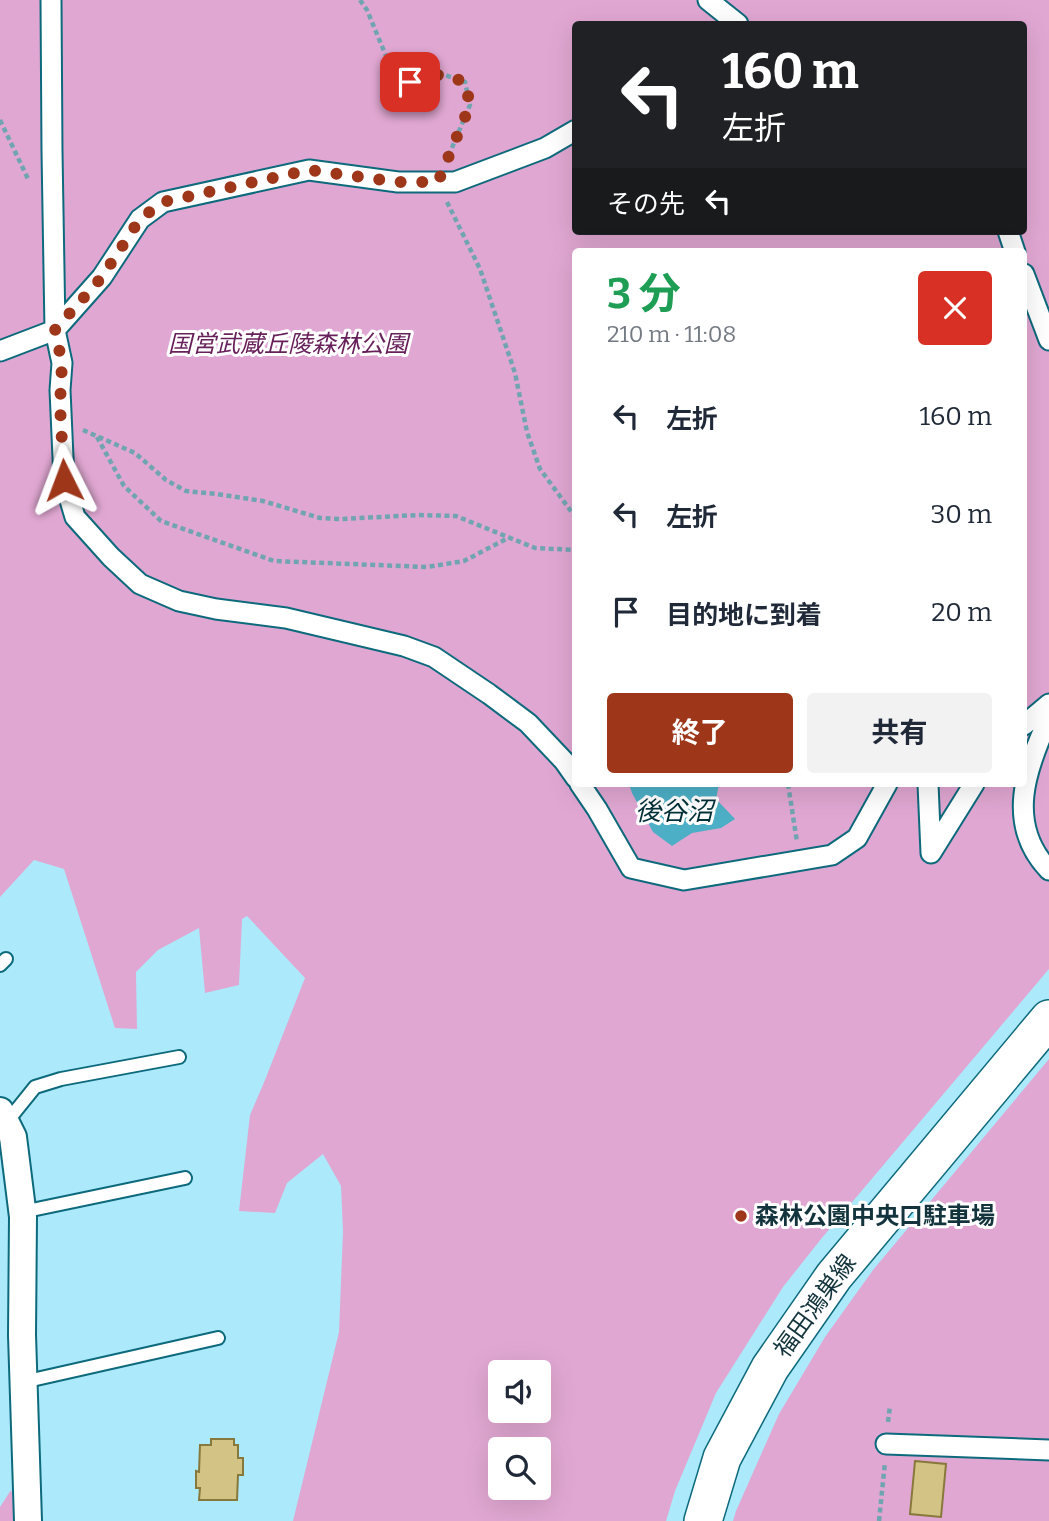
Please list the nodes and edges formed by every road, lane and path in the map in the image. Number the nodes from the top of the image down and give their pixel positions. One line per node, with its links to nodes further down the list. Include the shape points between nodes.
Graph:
1 (51, 0): 10 (street)
2 (360, 0): 7 (path, via 391,68 410,82 442,74 465,82 470,105)
3 (708, 0): 4 (street)
4 (734, 21)
5 (0, 120): 8 (path)
6 (572, 132): 7 (street, via 544,148 455,182)
7 (438, 182): 10 (street, via 398,182 309,170 163,202 140,219 102,277); 15 (path, via 480,269 515,373 540,469)
8 (30, 183)
9 (1027, 282): 11 (street)
10 (55, 330): 12 (street); 13 (street, via 62,363)
11 (1049, 340)
12 (0, 351)
13 (61, 420): 14 (path); 21 (street, via 64,480 75,517 140,584 179,601 298,621 434,657 528,723)
14 (97, 436): 16 (path, via 135,453 186,491 263,501 341,520 456,516); 16 (path, via 124,486 161,521 274,561 427,567 464,561)
15 (572, 512)
16 (509, 538): 17 (path, via 535,548)
17 (572, 551)
18 (1049, 704): 20 (street)
19 (1049, 718): 22 (street)
20 (1027, 722)
21 (572, 772)
22 (1027, 777)
23 (582, 787): 29 (street, via 631,868 684,880)
24 (788, 787): 29 (path)
25 (885, 787): 29 (street, via 856,838 832,855)
26 (928, 787): 27 (street, via 931,853)
27 (972, 787)
28 (1024, 787): 30 (street, via 1025,830)
29 (800, 860)
30 (1049, 870)
31 (1049, 1019): 41 (main road, 福田鴻巣線, via 834,1276 770,1368 722,1458)
32 (179, 1056): 33 (lane, via 36,1087)
33 (3, 1117): 35 (street, via 13,1137)
34 (185, 1178): 35 (lane)
35 (22, 1212): 37 (street)
36 (218, 1338): 37 (lane)
37 (23, 1382): 40 (street)
38 (886, 1444): 39 (street)
39 (1049, 1450)
40 (28, 1521)
41 (703, 1521)

